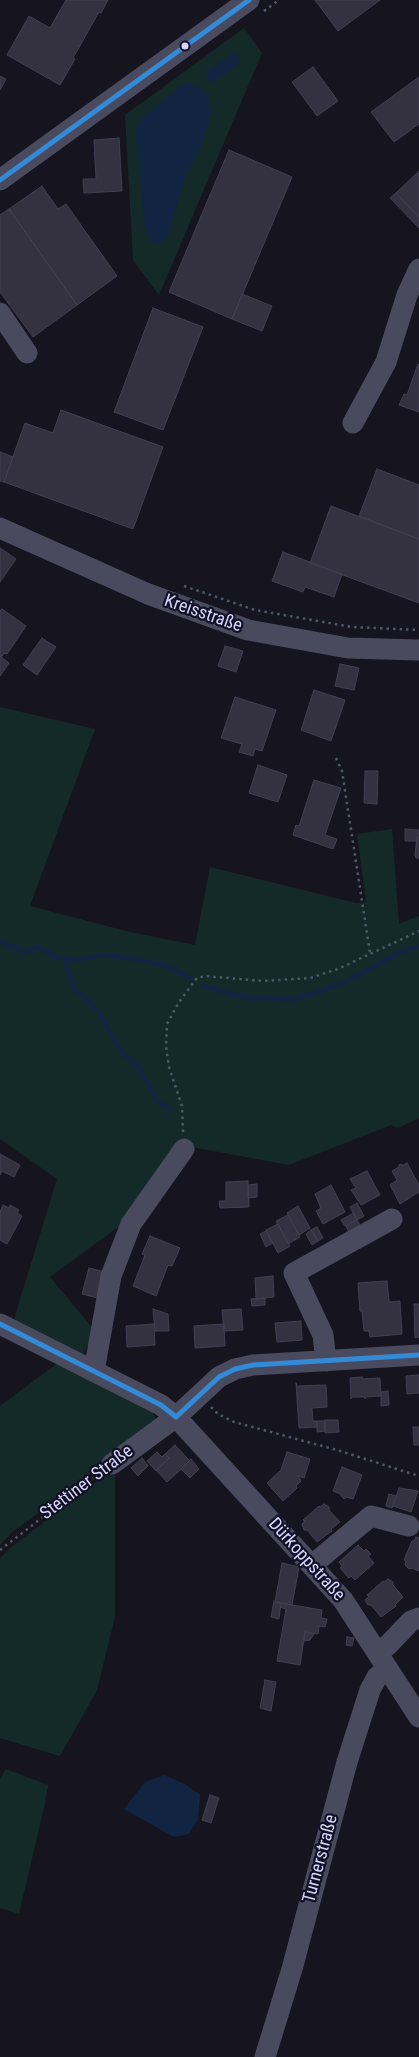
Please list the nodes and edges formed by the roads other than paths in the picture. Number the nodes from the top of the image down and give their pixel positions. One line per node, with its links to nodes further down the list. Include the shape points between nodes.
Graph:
1 (249, 0): 2 (street)
2 (0, 180)
3 (419, 269): 6 (street, via 386,362)
4 (0, 314): 5 (street)
5 (28, 353)
6 (352, 423)
7 (0, 528): 8 (street, Kreisstraße, via 148,594 248,630 348,648)
8 (419, 650)
9 (184, 1149): 14 (street, via 131,1224 112,1276)
10 (392, 1219): 13 (street, via 294,1273 323,1335)
11 (0, 1324): 14 (street, Dürkoppstraße)
12 (419, 1356): 13 (street, Stettiner Straße)
13 (326, 1361): 15 (street, Stettiner Straße, via 253,1365 235,1370 219,1377)
14 (94, 1371): 15 (street, Dürkoppstraße, via 161,1405)
15 (176, 1417): 16 (street, Stettiner Straße); 18 (street, Dürkoppstraße)
16 (112, 1464)
17 (409, 1526): 18 (street, via 371,1516)
18 (312, 1565): 20 (street, Dürkoppstraße, via 343,1600)
19 (419, 1618): 20 (street, Turnerstraße, via 411,1621 388,1645)
20 (383, 1661): 21 (street, Dürkoppstraße); 22 (street, Turnerstraße, via 370,1690 347,1762)
21 (419, 1717)
22 (265, 2057)

